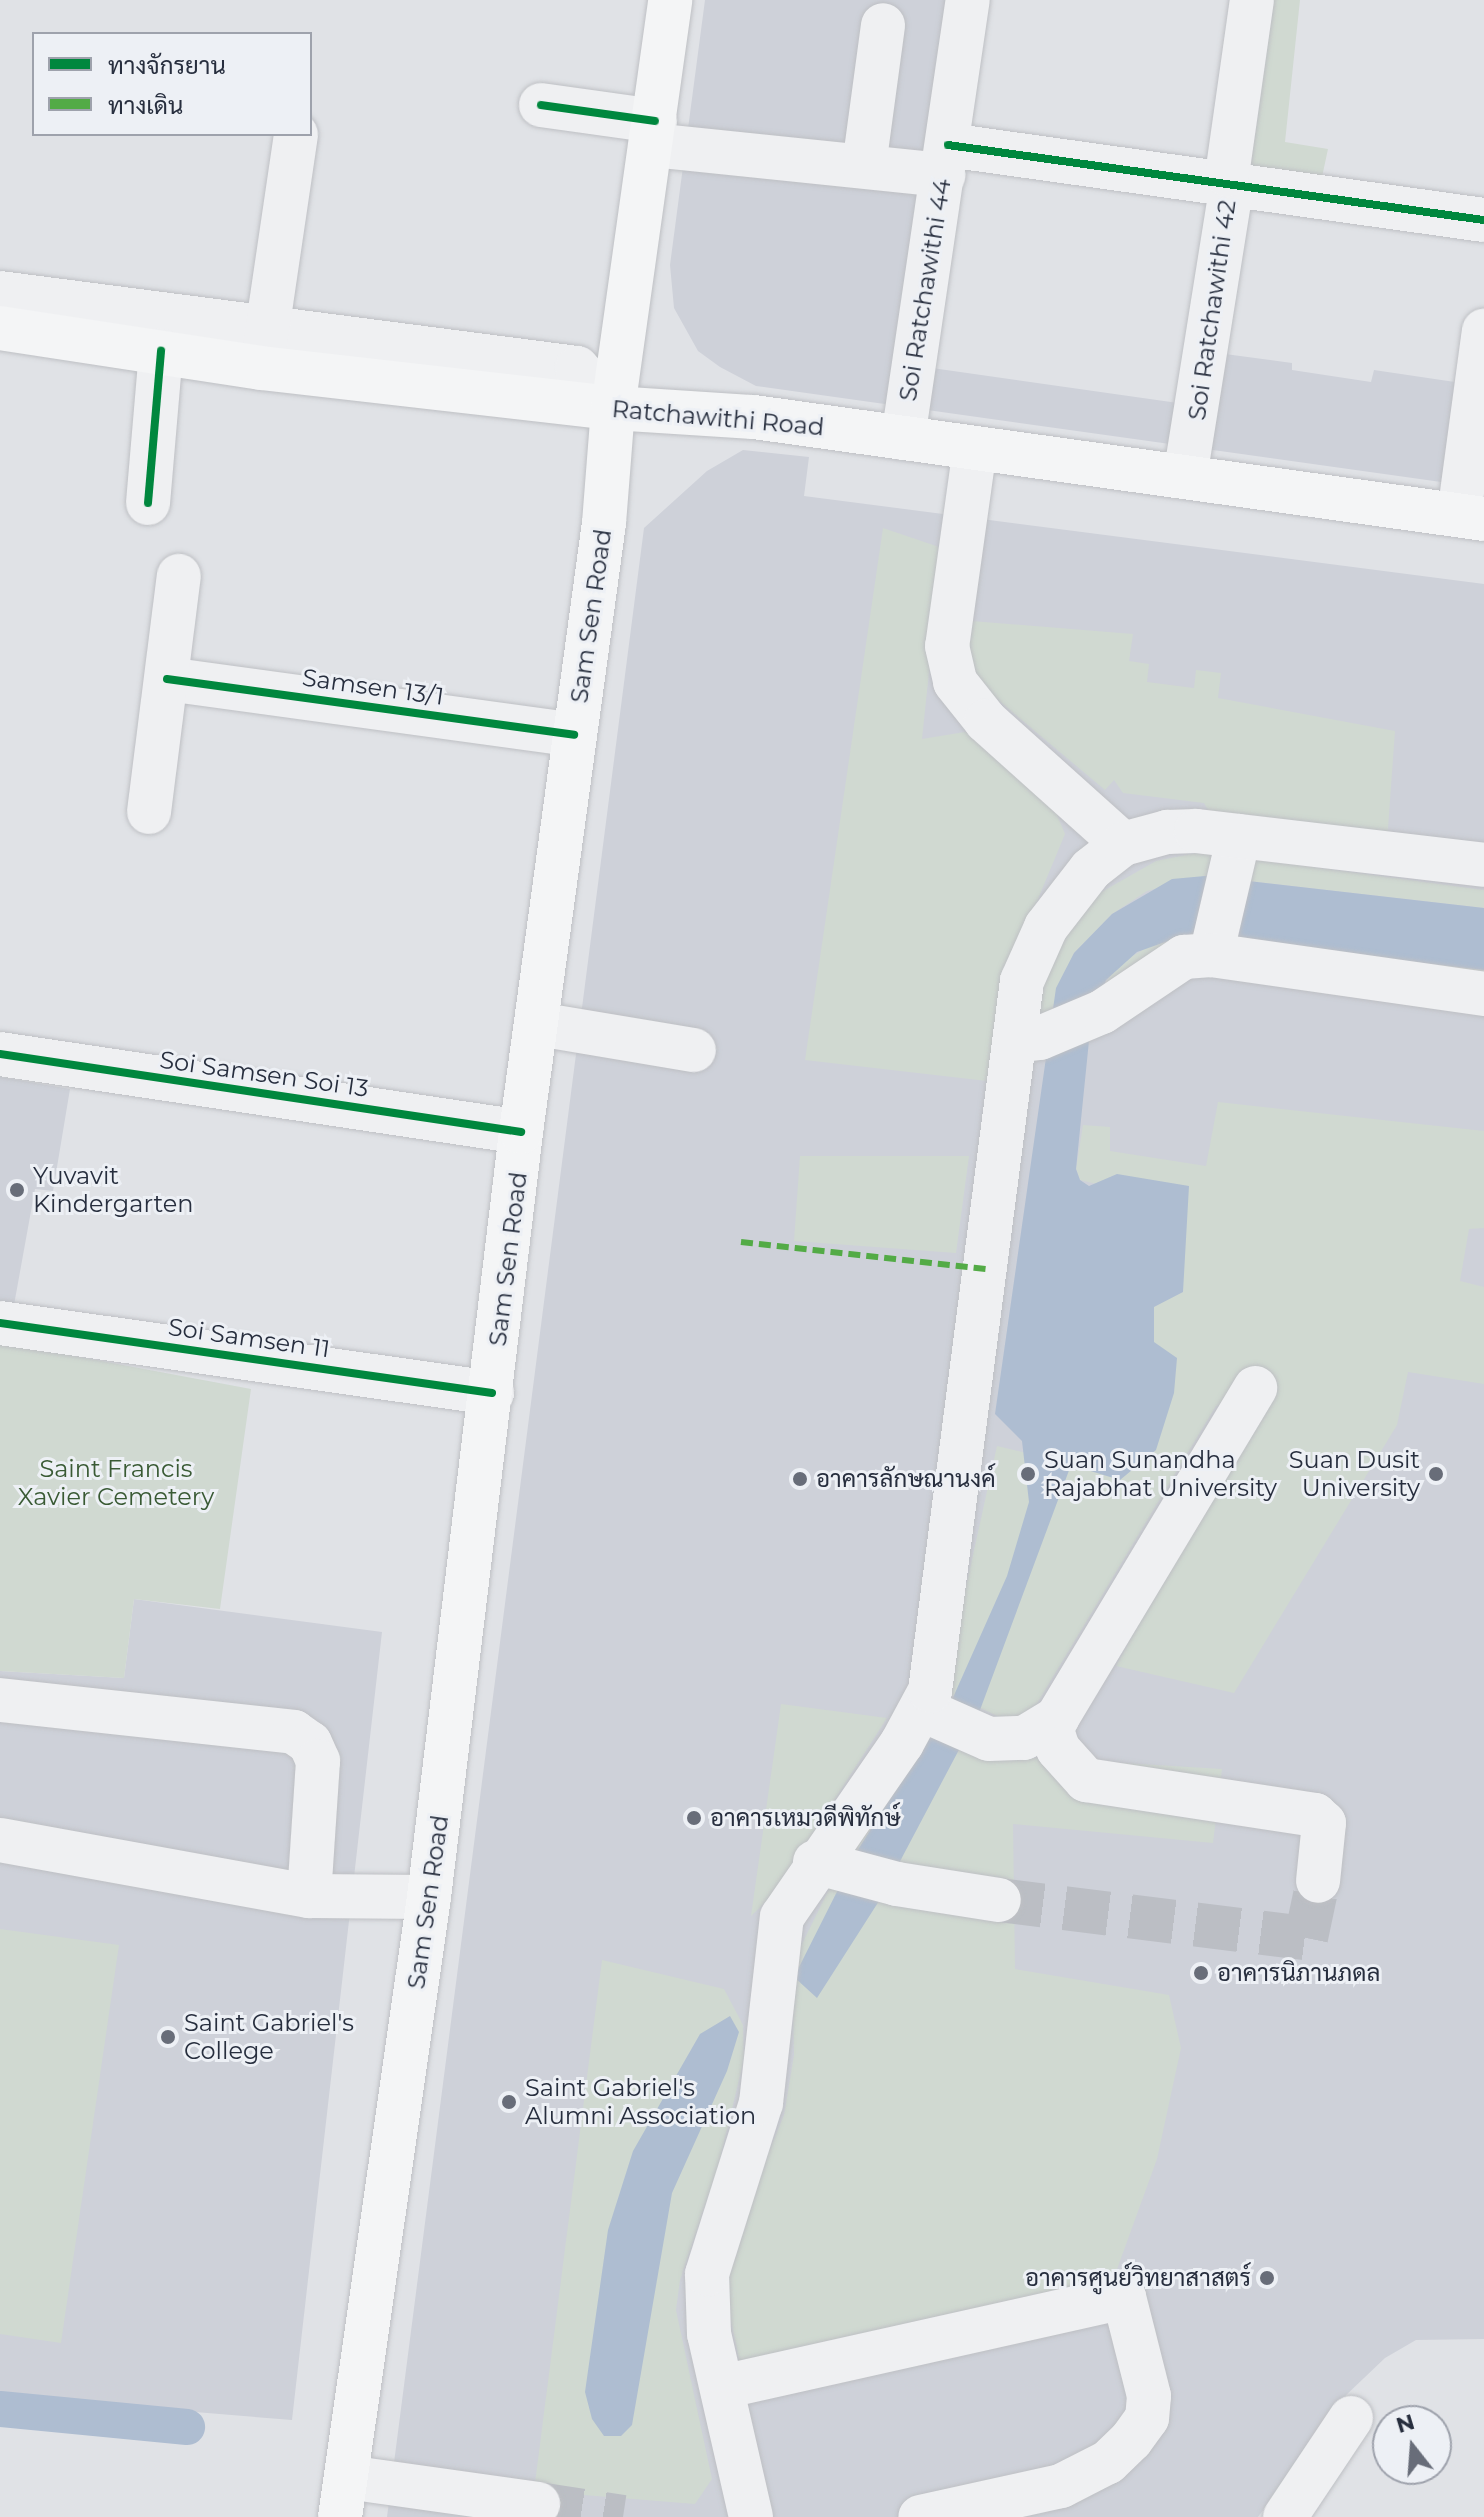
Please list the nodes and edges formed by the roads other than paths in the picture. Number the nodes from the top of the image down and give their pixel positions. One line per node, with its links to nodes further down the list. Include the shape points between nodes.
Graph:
1 (670, 0): 6 (main road, Sam Sen Road)
2 (968, 0): 8 (street, Soi Ratchawithi 44)
3 (1252, 0): 10 (street, Soi Ratchawithi 42, via 1227,175)
4 (883, 25): 9 (street)
5 (541, 105): 6 (street)
6 (653, 133): 9 (street); 17 (main road, Sam Sen Road)
7 (296, 136): 15 (street)
8 (945, 160): 9 (street); 10 (street); 18 (street, Soi Ratchawithi 44)
9 (864, 166)
10 (1230, 185): 11 (street); 20 (street, Soi Ratchawithi 42)
11 (1484, 220)
12 (0, 293): 15 (street)
13 (0, 328): 16 (main road, Ratchawithi Road)
14 (1484, 331): 22 (street)
15 (265, 348): 16 (main road, Ratchawithi Road); 17 (main road, Ratchawithi Road)
16 (161, 351): 21 (street)
17 (613, 408): 18 (main road, Ratchawithi Road, via 713,412); 25 (main road, Sam Sen Road, via 604,523)
18 (903, 438): 19 (main road, Ratchawithi Road)
19 (975, 448): 20 (main road, Ratchawithi Road); 27 (street, via 947,646 955,682 986,721)
20 (1185, 477): 22 (main road, Ratchawithi Road)
21 (148, 503)
22 (1471, 517)
23 (179, 576): 24 (street)
24 (167, 679): 25 (street, Samsen 13/1); 26 (street)
25 (574, 735): 32 (main road, Sam Sen Road)
26 (149, 812)
27 (1123, 844): 28 (street, via 1167,832); 33 (street, via 1091,869 1046,927 1022,981)
28 (1234, 854): 29 (street); 30 (street)
29 (1484, 865)
30 (1212, 950): 31 (street); 33 (street, via 1157,971 1102,1012)
31 (1484, 994)
32 (538, 1024): 34 (street); 36 (main road, Sam Sen Road)
33 (1028, 1040): 41 (street)
34 (694, 1050)
35 (0, 1054): 36 (street, Soi Samsen Soi 13)
36 (521, 1132): 39 (main road, Sam Sen Road)
37 (0, 1323): 39 (street, Soi Samsen 11)
38 (1255, 1388): 42 (street)
39 (492, 1393): 47 (main road, Sam Sen Road)
40 (0, 1700): 46 (street, via 294,1732 310,1743 318,1761)
41 (928, 1712): 42 (street, via 989,1739 1024,1738); 44 (street, via 902,1743)
42 (1050, 1724): 45 (street, via 1058,1749 1086,1780 1315,1815 1324,1823)
43 (0, 1840): 46 (street)
44 (828, 1866): 48 (street, via 897,1884); 49 (street, via 782,1917 761,2103 707,2274 704,2301)
45 (1318, 1881)
46 (309, 1896): 47 (street)
47 (429, 1897): 51 (main road, Sam Sen Road)
48 (999, 1900)
49 (722, 2387): 53 (street); 54 (street, via 1124,2297 1149,2396 1147,2418 1131,2440 1108,2462 1061,2486)
50 (1351, 2418): 55 (street)
51 (343, 2497): 52 (street)
52 (538, 2504)
53 (751, 2517)
54 (920, 2517)
55 (1285, 2517)

